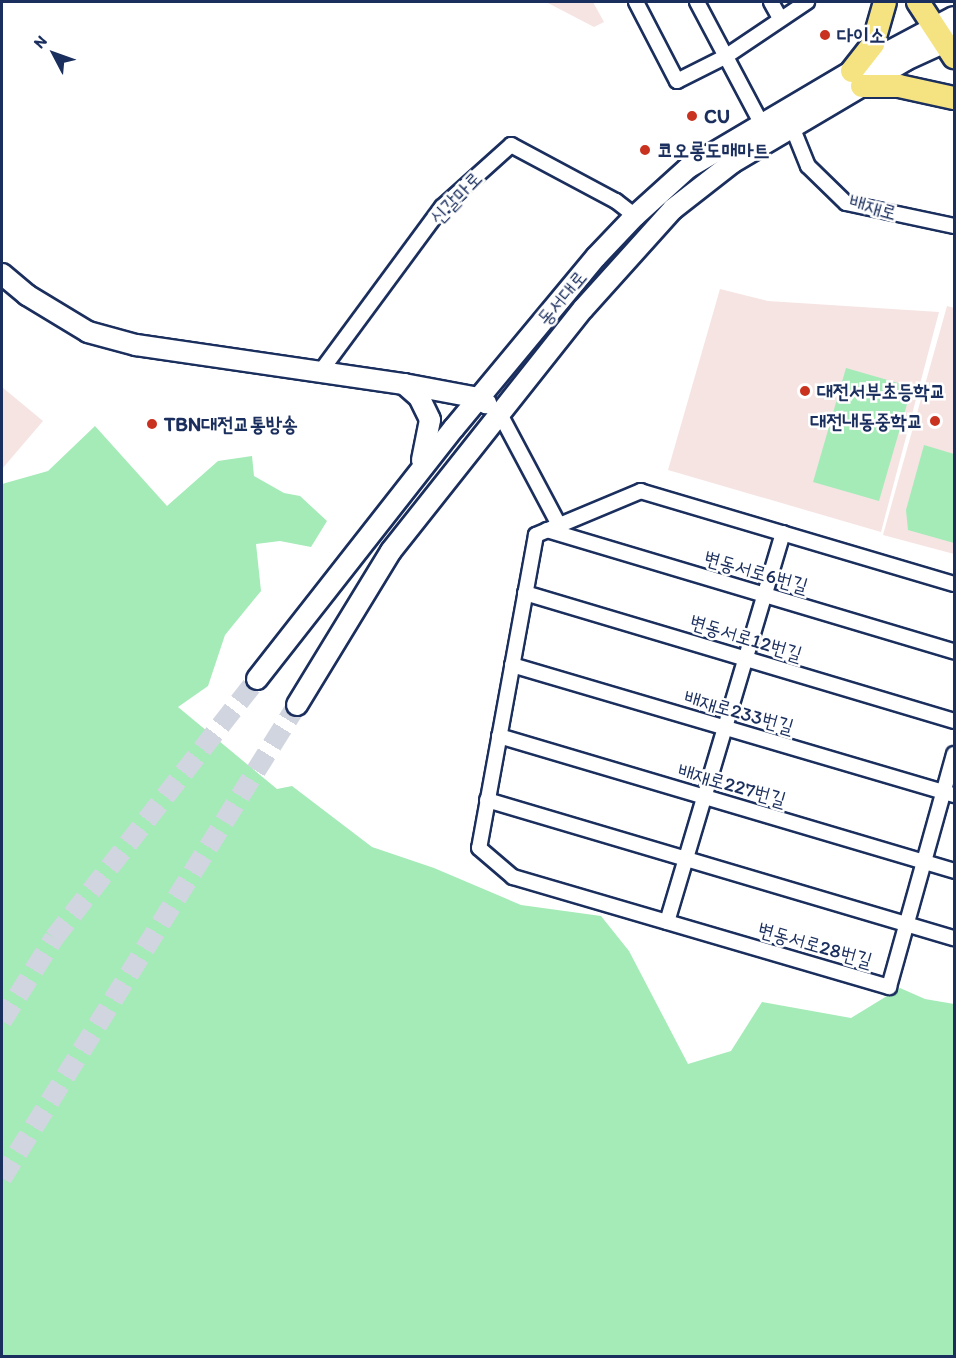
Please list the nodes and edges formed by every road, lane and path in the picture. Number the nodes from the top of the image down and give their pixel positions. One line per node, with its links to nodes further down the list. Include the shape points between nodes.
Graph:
1 (636, 2): 10 (street, via 677,81)
2 (697, 2): 10 (street)
3 (771, 2): 8 (street)
4 (807, 2): 8 (street)
5 (885, 2): 11 (main road, via 873,44)
6 (918, 2): 9 (main road)
7 (924, 2): 9 (main road)
8 (780, 18): 10 (street)
9 (948, 36): 11 (street, 동서대로)
10 (725, 57): 13 (street)
11 (857, 78): 12 (main road); 13 (street, 동서대로); 14 (street, 동서대로)
12 (954, 98)
13 (761, 123): 15 (street, 동서대로, via 688,168)
14 (793, 129): 16 (street, 배재로, via 808,166 846,204); 21 (street, 동서대로, via 732,163 674,209 618,268)
15 (635, 216): 18 (street, 신갈마로, via 616,201 511,145 442,207); 20 (street, 동서대로)
16 (954, 226)
17 (2, 274): 18 (street, via 27,295 88,332 155,349)
18 (321, 371): 19 (street)
19 (404, 384): 20 (street); 22 (street, via 419,397 430,420 430,436)
20 (479, 398): 21 (street); 22 (street, 동서대로)
21 (500, 414): 23 (street); 32 (street, 동서대로, via 391,551)
22 (418, 473): 31 (street, 동서대로)
23 (553, 528): 24 (street, via 641,491); 26 (street, 변동서로28번길, via 536,535); 27 (street, 변동서로6번길)
24 (783, 533): 25 (street); 27 (street)
25 (954, 584)
26 (525, 593): 29 (street, 변동서로12번길); 30 (street, 변동서로28번길)
27 (764, 594): 28 (street, 변동서로6번길); 29 (street)
28 (954, 651)
29 (745, 659): 33 (street, 변동서로12번길); 34 (street)
30 (512, 665): 34 (street, 배재로233번길); 35 (street, 변동서로28번길)
31 (256, 679)
32 (297, 705)
33 (954, 721)
34 (725, 728): 37 (street, 배재로233번길); 38 (street)
35 (499, 736): 38 (street, 배재로227번길); 39 (street, 변동서로28번길)
36 (954, 754): 37 (street, 변동서로28번길)
37 (949, 794): 41 (street, 변동서로28번길)
38 (704, 797): 40 (street); 41 (street, 배재로227번길)
39 (488, 800): 40 (street); 43 (street, 변동서로28번길, via 479,848 513,877)
40 (686, 859): 43 (street); 44 (street)
41 (924, 862): 42 (street, 배재로227번길); 44 (street, 변동서로28번길)
42 (954, 871)
43 (667, 922): 44 (street, 변동서로28번길, via 889,987)
44 (907, 924): 45 (street)
45 (954, 938)

